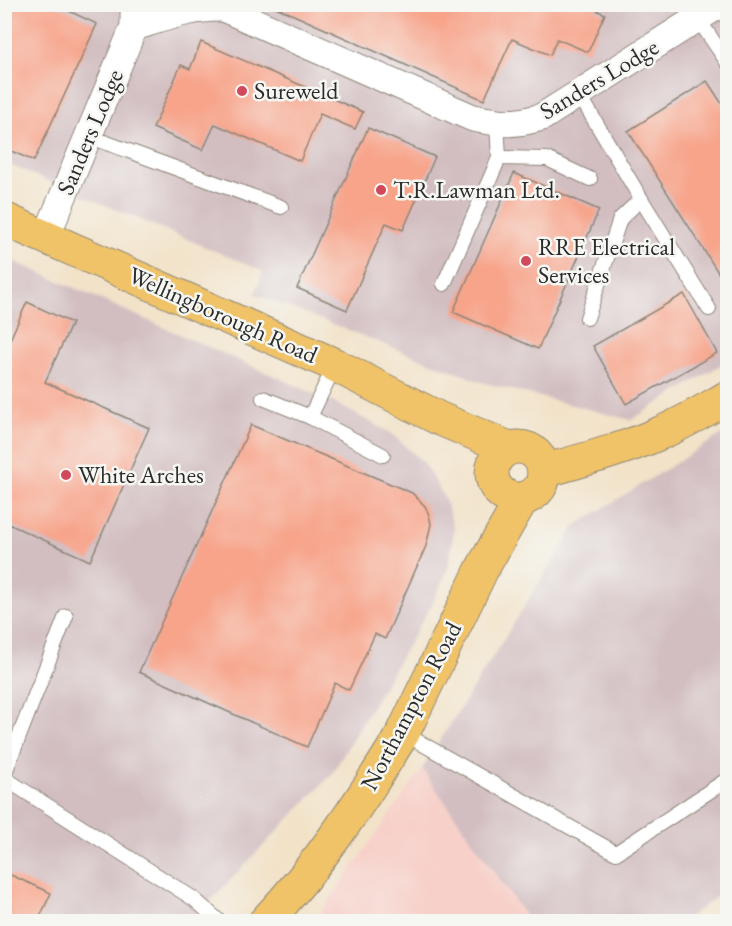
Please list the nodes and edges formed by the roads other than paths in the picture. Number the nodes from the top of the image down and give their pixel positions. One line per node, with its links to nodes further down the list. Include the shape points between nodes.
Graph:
1 (709, 12): 3 (lane); 4 (street, Sanders Lodge)
2 (134, 16): 5 (street, Sanders Lodge, via 223,8 473,118); 6 (street, Sanders Lodge)
3 (728, 63)
4 (579, 94): 5 (street, Sanders Lodge, via 542,117 518,124); 9 (lane)
5 (497, 123): 7 (lane)
6 (88, 136): 10 (lane); 12 (street, Sanders Lodge)
7 (499, 158): 8 (lane, via 547,159); 13 (lane)
8 (590, 179)
9 (641, 200): 14 (lane); 15 (lane, via 620,219)
10 (281, 207)
11 (4, 219): 12 (main road, Wellingborough Road)
12 (46, 237): 16 (main road, Wellingborough Road)
13 (444, 284)
14 (710, 309)
15 (588, 318)
16 (335, 364): 19 (lane); 21 (main road, Wellingborough Road, via 438,418)
17 (728, 397): 21 (main road, Wellingborough Road, via 658,434 544,471 534,452 518,447)
18 (263, 398): 19 (lane)
19 (310, 417): 20 (lane)
20 (383, 455)
21 (506, 477): 23 (main road, Northampton Road, via 482,569)
22 (66, 616): 24 (lane)
23 (403, 733): 25 (lane, via 616,852); 27 (main road, Northampton Road, via 345,824)
24 (4, 777): 26 (lane, via 194,899)
25 (728, 779)
26 (220, 921)
27 (265, 921)

